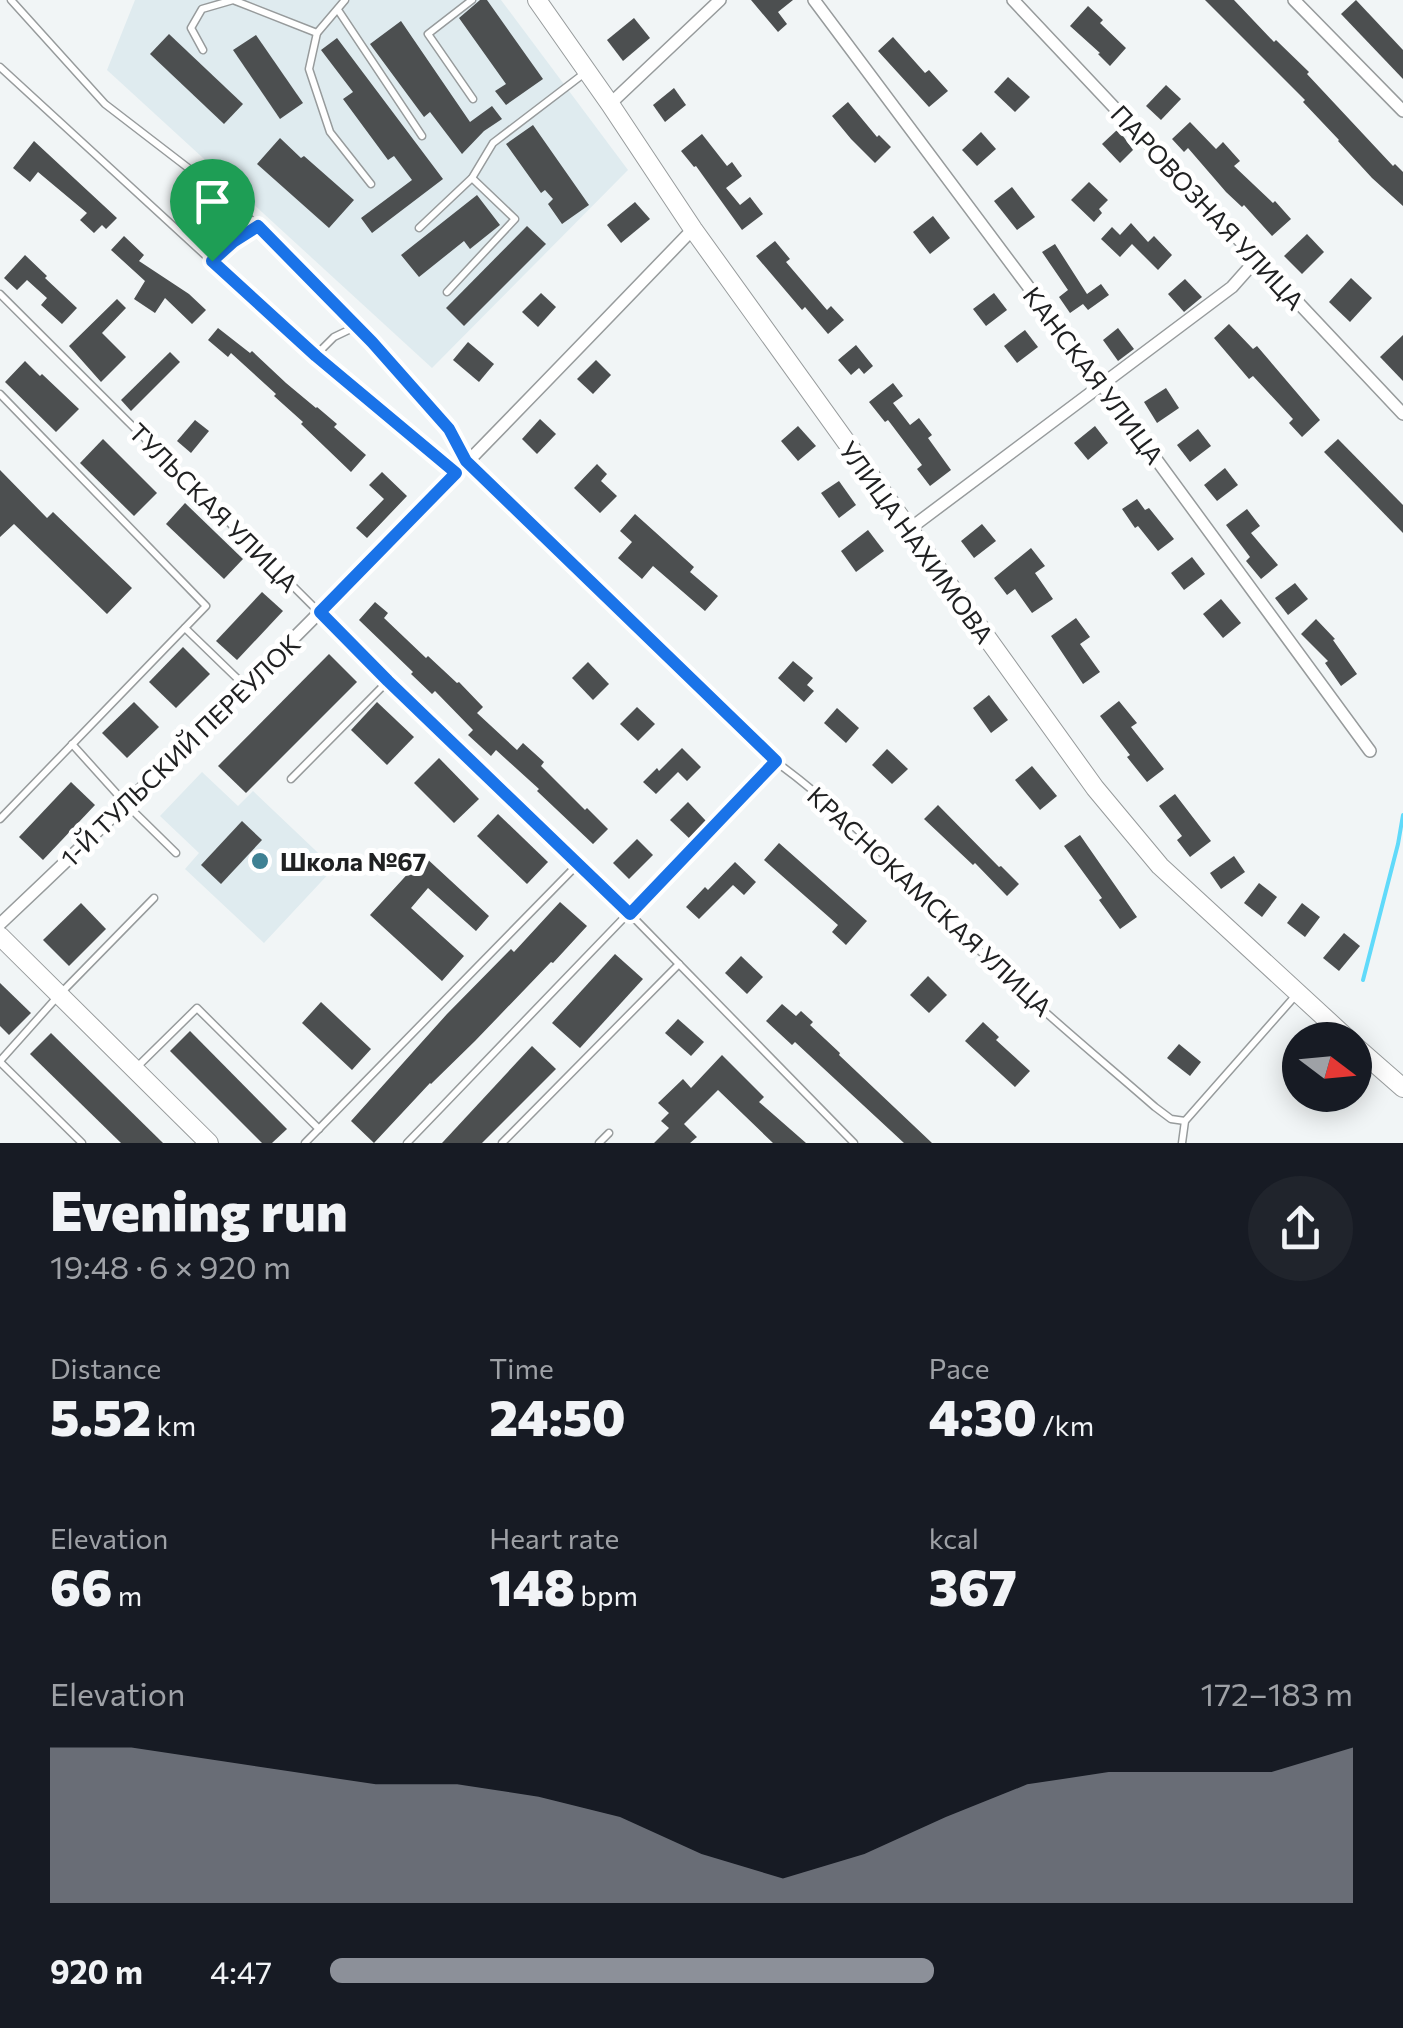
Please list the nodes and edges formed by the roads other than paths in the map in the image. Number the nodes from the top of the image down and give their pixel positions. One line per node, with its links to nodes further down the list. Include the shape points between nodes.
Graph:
1 (10, 0): 20 (lane, КРАСНОКАМСКАЯ УЛИЦА, via 105,104)
2 (346, 0): 9 (lane)
3 (472, 0): 14 (lane, via 428,34)
4 (537, 0): 13 (main road, УЛИЦА НАХИМОВА)
5 (720, 0): 15 (street)
6 (814, 0): 29 (street, КАНСКАЯ УЛИЦА)
7 (1013, 0): 23 (street, ПАРОВОЗНАЯ УЛИЦА)
8 (1294, 0): 16 (street)
9 (338, 10): 10 (lane); 17 (lane)
10 (316, 33): 11 (lane, via 233,0 202,9 191,28); 19 (lane, via 309,69 330,132)
11 (203, 50)
12 (0, 67): 24 (lane)
13 (587, 72): 15 (main road, УЛИЦА НАХИМОВА); 18 (lane, via 493,143)
14 (473, 98)
15 (610, 104): 22 (main road, УЛИЦА НАХИМОВА)
16 (1403, 111)
17 (422, 136)
18 (472, 178): 21 (lane); 25 (lane, via 515,219)
19 (371, 184)
20 (258, 226): 24 (lane); 27 (lane, КРАСНОКАМСКАЯ УЛИЦА)
21 (419, 228)
22 (693, 229): 32 (street, 1-Й ТУЛЬСКИЙ ПЕРЕУЛОК); 34 (main road, УЛИЦА НАХИМОВА)
23 (1256, 260): 29 (street, via 1232,287); 31 (street, ПАРОВОЗНАЯ УЛИЦА)
24 (212, 261): 28 (lane)
25 (446, 292)
26 (1, 296): 35 (lane, ТУЛЬСКАЯ УЛИЦА)
27 (357, 326): 28 (lane); 32 (lane, КРАСНОКАМСКАЯ УЛИЦА, via 449,429)
28 (316, 356): 33 (lane)
29 (1101, 384): 34 (street); 40 (street, КАНСКАЯ УЛИЦА)
30 (0, 394): 36 (lane, via 206,606)
31 (1403, 414)
32 (466, 461): 33 (street, 1-Й ТУЛЬСКИЙ ПЕРЕУЛОК); 41 (lane, КРАСНОКАМСКАЯ УЛИЦА)
33 (456, 473): 35 (street, 1-Й ТУЛЬСКИЙ ПЕРЕУЛОК)
34 (908, 530): 52 (main road, УЛИЦА НАХИМОВА, via 1095,788 1160,866)
35 (320, 612): 37 (lane, ТУЛЬСКАЯ УЛИЦА); 38 (street, 1-Й ТУЛЬСКИЙ ПЕРЕУЛОК)
36 (185, 628): 38 (lane); 39 (lane)
37 (388, 681): 42 (lane); 46 (lane, ТУЛЬСКАЯ УЛИЦА)
38 (246, 687): 43 (street, 1-Й ТУЛЬСКИЙ ПЕРЕУЛОК)
39 (72, 744): 43 (lane); 44 (lane)
40 (1370, 751)
41 (776, 761): 48 (lane); 59 (lane, КРАСНОКАМСКАЯ УЛИЦА, via 1154,1108)
42 (291, 779)
43 (127, 805): 45 (lane); 49 (street, 1-Й ТУЛЬСКИЙ ПЕРЕУЛОК)
44 (0, 819)
45 (176, 853)
46 (578, 864): 48 (lane, ТУЛЬСКАЯ УЛИЦА); 60 (lane)
47 (154, 898): 53 (lane)
48 (630, 914): 51 (lane, ТУЛЬСКАЯ УЛИЦА); 65 (lane)
49 (0, 924)
50 (0, 936): 53 (main road)
51 (678, 964): 66 (lane); 68 (lane, ТУЛЬСКАЯ УЛИЦА)
52 (1296, 994): 54 (main road, УЛИЦА НАХИМОВА); 59 (lane)
53 (59, 995): 56 (lane); 57 (main road)
54 (1328, 1022)
55 (1372, 1061): 58 (main road)
56 (0, 1062): 62 (lane)
57 (135, 1069): 60 (lane, via 197,1008); 63 (main road)
58 (1403, 1088)
59 (1185, 1121): 69 (lane)
60 (320, 1129): 64 (lane)
61 (609, 1133): 67 (lane)
62 (82, 1143)
63 (209, 1143)
64 (305, 1143)
65 (407, 1143)
66 (502, 1143)
67 (600, 1143)
68 (854, 1143)
69 (1182, 1143)

